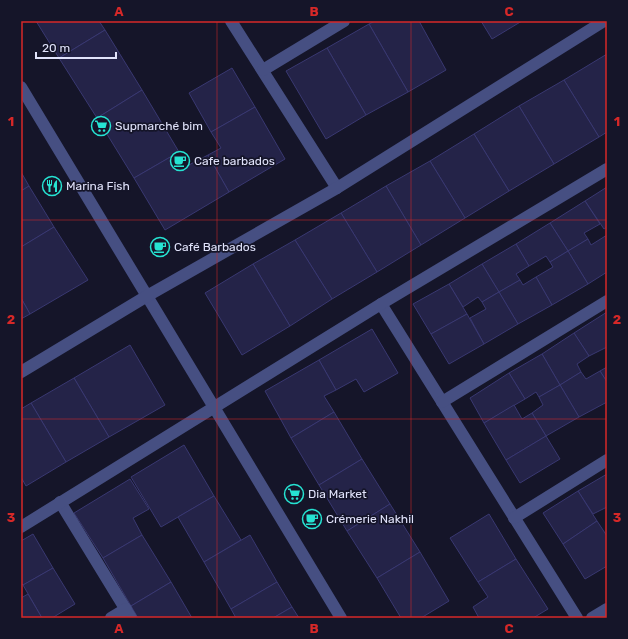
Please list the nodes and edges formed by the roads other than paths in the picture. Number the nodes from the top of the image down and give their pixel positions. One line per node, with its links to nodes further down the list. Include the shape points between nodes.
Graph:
1 (231, 21): 4 (street)
2 (344, 21): 4 (street)
3 (604, 21): 7 (street)
4 (263, 70): 7 (street)
5 (21, 87): 8 (street)
6 (607, 170): 10 (street)
7 (337, 188): 8 (street)
8 (147, 296): 11 (street); 13 (street)
9 (607, 302): 12 (street)
10 (381, 304): 12 (street); 13 (street)
11 (21, 372)
12 (442, 402): 16 (street)
13 (214, 406): 15 (street); 21 (street)
14 (607, 460): 16 (street)
15 (60, 502): 17 (street); 19 (street)
16 (514, 518): 22 (street)
17 (21, 526)
18 (607, 609): 23 (street)
19 (128, 614): 20 (street)
20 (111, 618)
21 (341, 618)
22 (577, 618)
23 (592, 618)

